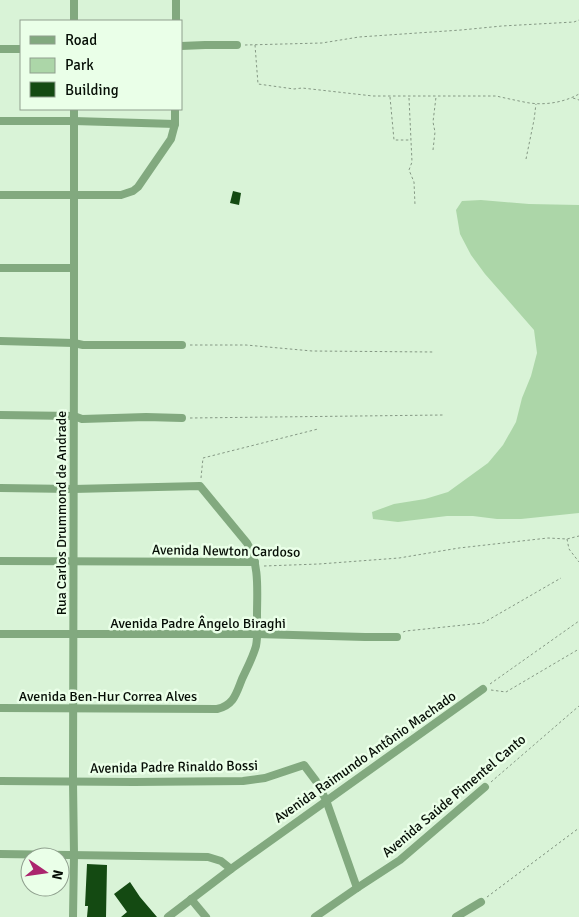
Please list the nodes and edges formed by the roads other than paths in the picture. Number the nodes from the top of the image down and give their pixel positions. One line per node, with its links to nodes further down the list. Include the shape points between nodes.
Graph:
1 (74, 0): 3 (street)
2 (176, 0): 4 (street)
3 (74, 20)
4 (176, 20)
5 (237, 45): 6 (street)
6 (182, 46)
7 (0, 49): 8 (street)
8 (20, 49)
9 (74, 110): 12 (street, Rua Carlos Drummond de Andrade)
10 (175, 110): 13 (street)
11 (0, 121): 12 (street)
12 (74, 121): 13 (street); 15 (street, Rua Carlos Drummond de Andrade)
13 (175, 124): 15 (street, via 169,142 133,192)
14 (0, 195): 15 (street)
15 (74, 195): 17 (street, Rua Carlos Drummond de Andrade)
16 (0, 268): 17 (street)
17 (74, 268): 19 (street, Rua Carlos Drummond de Andrade)
18 (0, 342): 19 (street)
19 (74, 342): 20 (street, via 83,345); 22 (street, Rua Carlos Drummond de Andrade)
20 (182, 345)
21 (0, 415): 22 (street)
22 (74, 416): 23 (street, via 82,419); 25 (street, Rua Carlos Drummond de Andrade)
23 (182, 418)
24 (0, 488): 25 (street)
25 (74, 489): 27 (street, Rua Carlos Drummond de Andrade); 28 (street, via 200,486 247,543)
26 (0, 561): 27 (street, Avenida Newton Cardoso)
27 (73, 562): 28 (street, Avenida Newton Cardoso); 31 (street, Rua Carlos Drummond de Andrade)
28 (255, 562): 30 (street)
29 (0, 634): 31 (street, Avenida Padre Ângelo Biraghi)
30 (257, 634): 31 (street, Avenida Padre Ângelo Biraghi); 32 (street, Avenida Padre Ângelo Biraghi); 35 (street, Avenida Ben-Hur Correa Alves, via 256,645 236,693 225,708)
31 (74, 635): 35 (street, Rua Carlos Drummond de Andrade)
32 (397, 637)
33 (483, 689): 39 (street, Avenida Raimundo Antônio Machado)
34 (0, 708): 35 (street, Avenida Ben-Hur Correa Alves)
35 (73, 709): 37 (street, Rua Carlos Drummond de Andrade)
36 (0, 781): 37 (street, Avenida Padre Rinaldo Bossi)
37 (73, 782): 39 (street, Avenida Padre Rinaldo Bossi, via 243,781 265,778 303,765); 41 (street, Rua Carlos Drummond de Andrade)
38 (484, 787): 43 (street, Avenida Saúde Pimentel Canto, via 400,860)
39 (326, 800): 42 (street, Avenida Raimundo Antônio Machado); 43 (street)
40 (0, 854): 41 (street)
41 (74, 855): 42 (street, via 208,857); 46 (street, Rua Carlos Drummond de Andrade)
42 (231, 869): 44 (street, Avenida Raimundo Antônio Machado)
43 (358, 888): 49 (street, Avenida Saúde Pimentel Canto)
44 (191, 899): 47 (street, Avenida Raimundo Antônio Machado); 48 (street)
45 (481, 902): 50 (street)
46 (73, 917)
47 (168, 917)
48 (206, 917)
49 (315, 917)
50 (456, 917)

